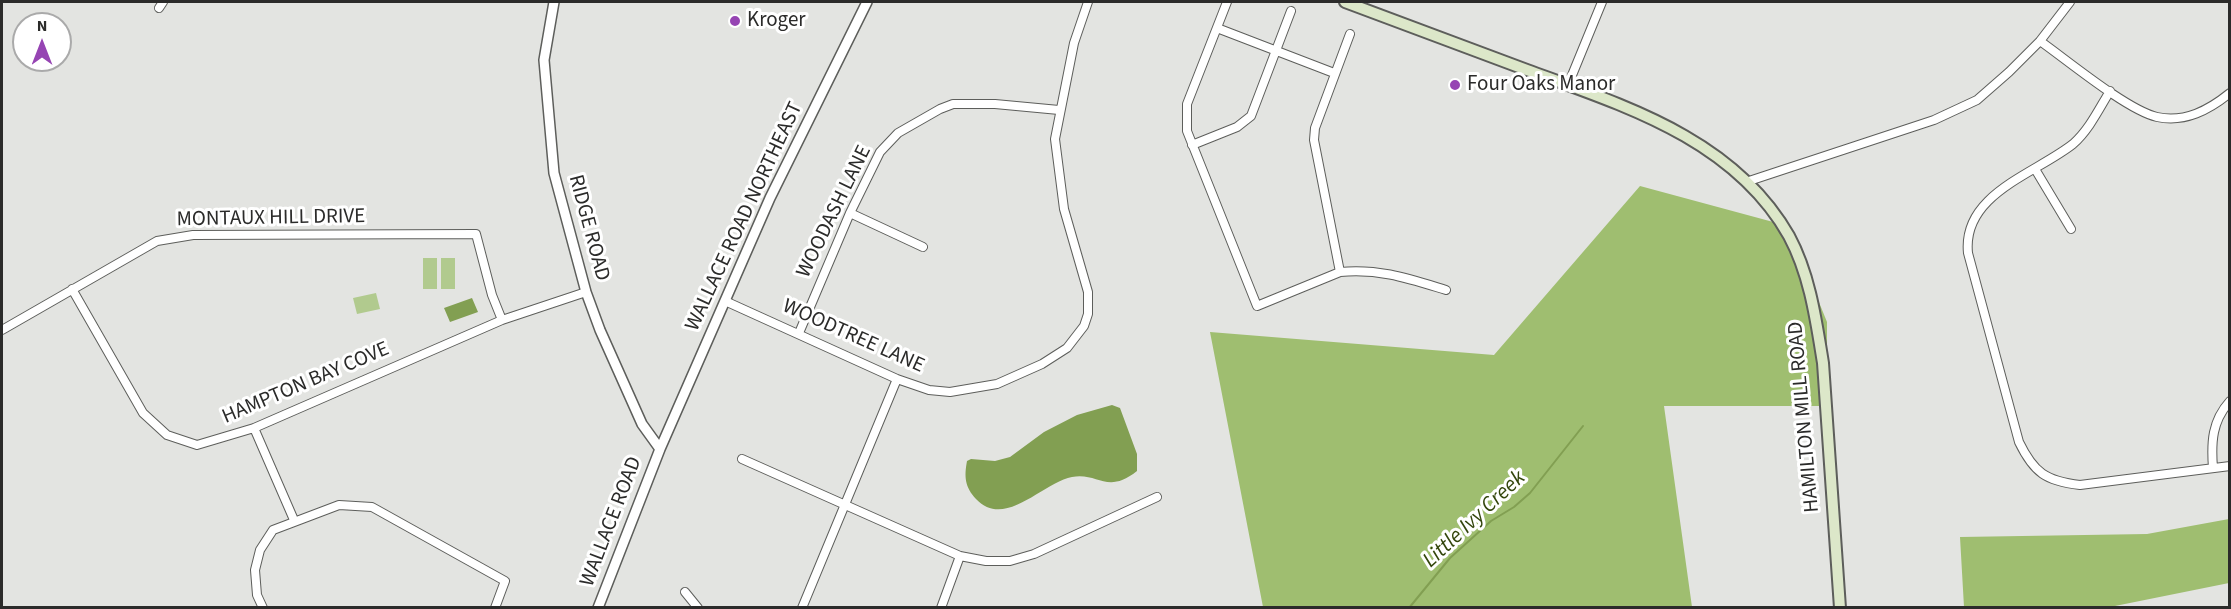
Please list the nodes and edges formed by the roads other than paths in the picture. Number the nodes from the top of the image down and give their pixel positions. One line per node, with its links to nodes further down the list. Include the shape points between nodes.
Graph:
1 (554, 2): 27 (street, RIDGE ROAD, via 544,60 554,173)
2 (867, 2): 28 (street, WALLACE ROAD NORTHEAST, via 770,198)
3 (1088, 2): 17 (street, WOODTREE LANE)
4 (1227, 2): 9 (street)
5 (1345, 2): 14 (main road, HAMILTON MILL ROAD)
6 (1602, 2): 14 (street)
7 (2070, 2): 11 (street)
8 (1291, 11): 12 (street)
9 (1217, 28): 12 (street); 18 (street, via 1187,104 1187,131)
10 (1350, 34): 13 (street)
11 (2040, 40): 15 (street); 20 (street, via 1977,100 1934,120)
12 (1277, 51): 13 (street); 18 (street, via 1251,116)
13 (1334, 74): 24 (street, via 1318,113 1314,140)
14 (1568, 85): 20 (main road, HAMILTON MILL ROAD, via 1663,122 1705,147)
15 (2110, 91): 16 (street, via 2141,111 2169,118 2201,113); 19 (street, via 2075,142)
16 (2229, 93)
17 (1059, 110): 21 (street, WOODASH LANE, via 969,103 940,109 898,133 880,152); 32 (street, WOODTREE LANE, via 1055,139 1059,186 1088,292 1084,326 1067,348 997,384 950,392 929,390)
18 (1192, 145): 24 (street, via 1257,306)
19 (2035, 169): 22 (street); 38 (street, via 1991,198 1977,213 1967,239 2019,442 2028,460 2047,478 2080,485)
20 (1746, 182): 50 (main road, HAMILTON MILL ROAD, via 1789,237 1813,304 1824,363)
21 (850, 213): 23 (street); 31 (street, WOODASH LANE)
22 (2070, 229)
23 (923, 247)
24 (1340, 272): 26 (street, via 1383,272)
25 (72, 289): 29 (street, MONTAUX HILL DRIVE, via 157,241 193,235 476,234); 30 (street, MONTAUX HILL DRIVE); 34 (street, HAMPTON BAY COVE, via 143,413 167,435 197,445)
26 (1446, 290)
27 (586, 292): 29 (street, HAMPTON BAY COVE); 35 (street, RIDGE ROAD, via 623,385 642,424)
28 (725, 301): 31 (street, WOODTREE LANE); 35 (street, WALLACE ROAD NORTHEAST)
29 (502, 320): 34 (street, HAMPTON BAY COVE)
30 (2, 330)
31 (798, 333): 32 (street, WOODTREE LANE)
32 (897, 379): 40 (street)
33 (2229, 401): 38 (street, via 2215,423)
34 (254, 428): 41 (street)
35 (660, 449): 46 (street, WALLACE ROAD)
36 (742, 459): 40 (street)
37 (2229, 466): 38 (street)
38 (2213, 468)
39 (1157, 497): 42 (street, via 1034,554 1010,561)
40 (845, 504): 42 (street); 48 (street)
41 (294, 520): 44 (street, via 273,530 260,550 255,570 256,595); 45 (street, via 339,505 372,507 505,581)
42 (960, 556): 49 (street)
43 (686, 592): 47 (street)
44 (263, 608)
45 (495, 608)
46 (598, 608)
47 (698, 608)
48 (802, 608)
49 (941, 608)
50 (1840, 608)

